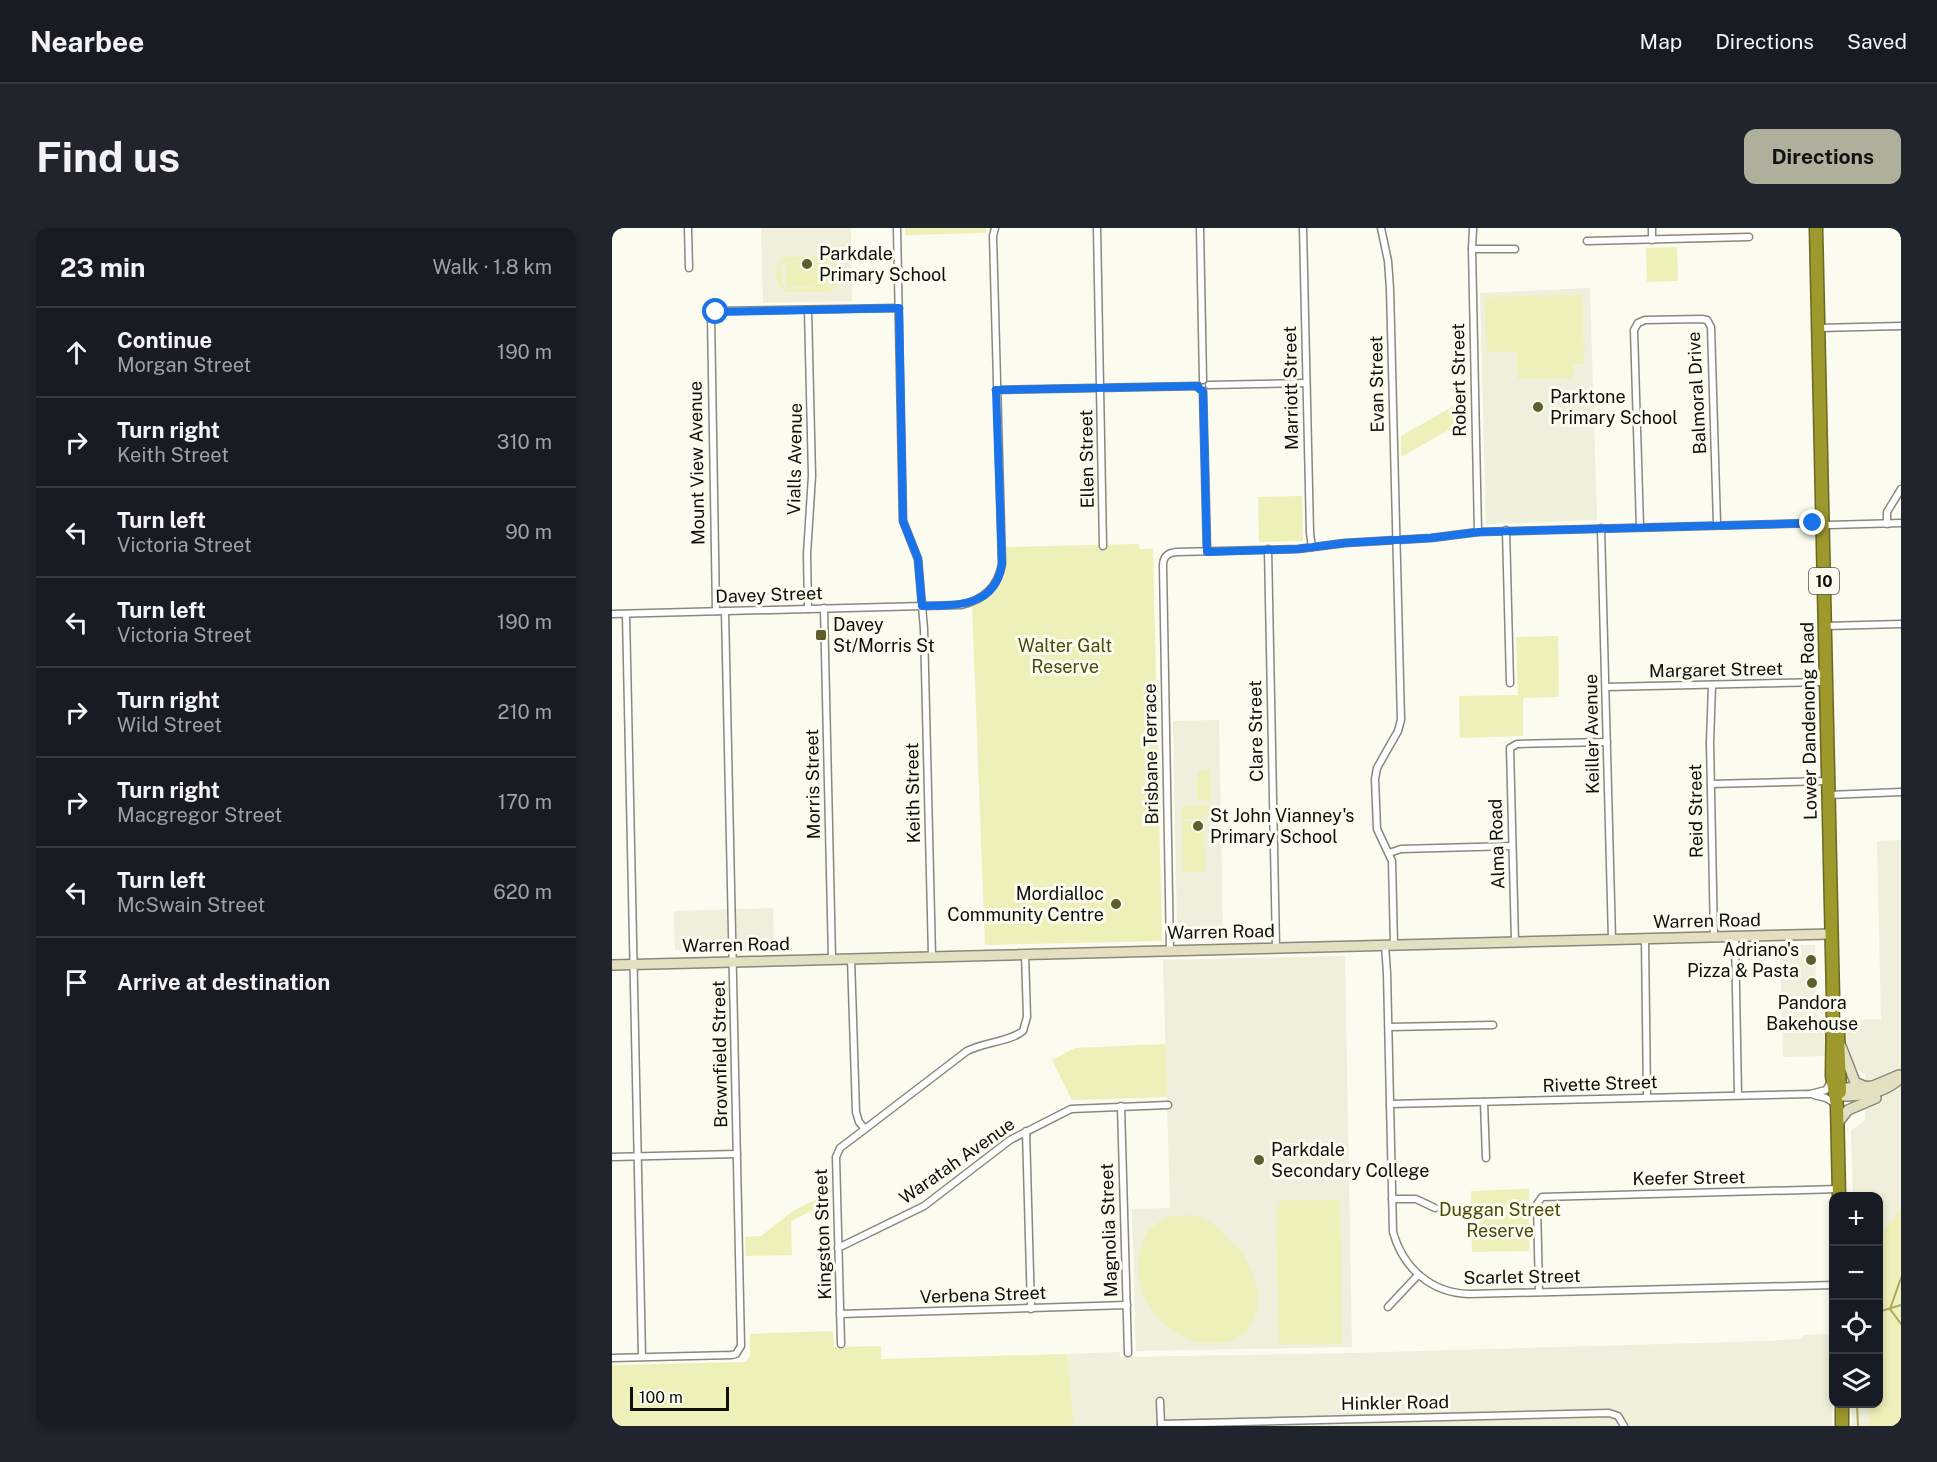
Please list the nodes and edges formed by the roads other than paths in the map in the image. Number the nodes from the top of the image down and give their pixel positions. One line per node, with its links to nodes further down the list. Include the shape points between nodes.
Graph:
1 (688, 228): 16 (street)
2 (897, 228): 17 (street, Keith Street)
3 (995, 228): 24 (street, Davey Street)
4 (1096, 228): 23 (street, Ellen Street)
5 (1200, 228): 22 (street)
6 (1303, 228): 21 (street, Marriott Street)
7 (1381, 228): 34 (street, Evan Street, via 1390,289)
8 (1473, 228): 14 (street, Robert Street)
9 (1652, 228): 12 (street)
10 (1816, 228): 20 (highway, Lower Dandenong Road / 10)
11 (1749, 237): 12 (street)
12 (1652, 240): 13 (street)
13 (1587, 241)
14 (1472, 249): 15 (street); 33 (street, Robert Street)
15 (1515, 249)
16 (689, 268)
17 (899, 308): 18 (street); 39 (street, Keith Street, via 903,521 917,555)
18 (808, 310): 41 (street, Vialls Avenue, via 812,476); 42 (street, Mount View Avenue, via 719,311 710,318)
19 (1901, 326): 20 (street)
20 (1818, 328): 28 (highway, Lower Dandenong Road / 10)
21 (1306, 383): 22 (street); 36 (street, Marriott Street)
22 (1203, 386): 23 (street); 38 (street)
23 (1100, 388): 24 (street); 35 (street, Ellen Street)
24 (996, 390): 39 (street, Davey Street, via 1000,572 992,589 977,599 961,605)
25 (1901, 489): 29 (street, via 1887,512)
26 (1901, 523): 29 (street)
27 (1717, 524): 28 (street); 30 (street); 30 (street, Balmoral Drive, via 1710,324 1702,319 1645,320 1634,330)
28 (1823, 524): 29 (street); 47 (highway, Lower Dandenong Road / 10)
29 (1887, 524)
30 (1640, 527): 31 (street)
31 (1600, 528): 32 (street); 51 (street, Keiller Avenue)
32 (1506, 530): 33 (street); 49 (street)
33 (1478, 532): 34 (street)
34 (1396, 540): 36 (street); 58 (street, Evan Street, via 1401,724 1375,779 1377,829)
35 (1103, 546)
36 (1312, 547): 37 (street)
37 (1268, 549): 38 (street); 66 (street, Clare Street)
38 (1207, 552): 67 (street, Brisbane Terrace, via 1172,552 1164,558)
39 (922, 606): 40 (street, Davey Street); 69 (street, Keith Street)
40 (824, 608): 41 (street, Davey Street); 71 (street, Morris Street)
41 (808, 609): 43 (street, Davey Street)
42 (716, 611): 43 (street, Davey Street); 45 (street, Davey Street)
43 (725, 611): 72 (street, Brownfield Street)
44 (612, 614): 45 (street, Davey Street)
45 (626, 614): 73 (street)
46 (1901, 624): 47 (street)
47 (1825, 626): 48 (highway, Lower Dandenong Road / 10)
48 (1826, 682): 50 (street, Margaret Street); 53 (highway, Lower Dandenong Road / 10)
49 (1510, 683)
50 (1712, 685): 51 (street, Margaret Street); 54 (street, Reid Street)
51 (1606, 687): 52 (street, Keiller Avenue)
52 (1608, 742): 57 (street, Alma Road, via 1511,746); 62 (street, Keiller Avenue)
53 (1828, 781): 54 (street); 56 (highway, Lower Dandenong Road / 10)
54 (1711, 784): 61 (street, Reid Street)
55 (1901, 792): 56 (street)
56 (1829, 795): 59 (highway, Lower Dandenong Road / 10)
57 (1512, 846): 58 (street, via 1401,849); 64 (street, Alma Road)
58 (1389, 854): 65 (street, Scarlet Street)
59 (1832, 934): 60 (street, Warren Road); 75 (highway, Lower Dandenong Road / 10)
60 (1735, 936): 61 (street, Warren Road); 84 (street)
61 (1714, 937): 63 (street, Warren Road)
62 (1612, 939): 63 (street, Warren Road); 64 (street, Warren Road)
63 (1645, 939): 86 (street)
64 (1515, 942): 65 (street, Warren Road)
65 (1389, 945): 66 (street, Warren Road); 77 (street, Scarlet Street)
66 (1276, 947): 67 (street, Warren Road)
67 (1170, 950): 68 (street, Warren Road)
68 (1025, 954): 69 (street, Warren Road); 92 (street, Kingston Street, via 1027,1017 1023,1031 967,1051)
69 (932, 956): 70 (street, Warren Road)
70 (851, 958): 71 (street, Warren Road); 92 (street, via 856,1112)
71 (832, 959): 72 (street, Warren Road)
72 (734, 961): 73 (street, Warren Road); 94 (street, Brownfield Street)
73 (635, 964): 74 (street, Warren Road); 96 (street)
74 (612, 965)
75 (1833, 998): 78 (highway, Lower Dandenong Road / 10); 79 (highway, Lower Dandenong Road / 10)
76 (1492, 1025): 77 (street)
77 (1389, 1027): 88 (street, Scarlet Street)
78 (1840, 1044): 81 (street, via 1855,1082); 85 (highway, Lower Dandenong Road / 10)
79 (1832, 1076): 83 (street, via 1829,1088); 85 (highway, Lower Dandenong Road / 10)
80 (1901, 1076): 81 (street); 82 (street)
81 (1864, 1086): 85 (street)
82 (1892, 1086): 85 (street, via 1870,1095); 91 (street, via 1848,1110)
83 (1810, 1094): 84 (street, Rivette Street); 85 (street, Rivette Street, via 1826,1098)
84 (1738, 1095): 86 (street, Rivette Street)
85 (1837, 1095): 91 (highway, Lower Dandenong Road / 10)
86 (1647, 1097): 87 (street, Rivette Street)
87 (1484, 1102): 88 (street, Rivette Street); 97 (street)
88 (1390, 1104): 100 (street, Scarlet Street)
89 (1168, 1105): 90 (street, Waratah Avenue)
90 (1121, 1106): 93 (street, Waratah Avenue, via 1075,1108); 106 (street, Magnolia Street)
91 (1837, 1124): 98 (highway, Lower Dandenong Road / 10)
92 (865, 1129): 102 (street, Kingston Street, via 840,1148 836,1157)
93 (1026, 1131): 102 (street, Waratah Avenue, via 924,1206); 108 (street)
94 (737, 1154): 96 (street); 112 (street, Brownfield Street, via 741,1343 738,1352)
95 (612, 1156): 96 (street)
96 (638, 1156): 112 (street)
97 (1485, 1158)
98 (1839, 1192)
99 (1829, 1193): 105 (street, Keefer Street, via 1540,1198)
100 (1392, 1199): 101 (street, via 1416,1199); 103 (street, Scarlet Street, via 1393,1232 1406,1261)
101 (1435, 1208)
102 (838, 1248): 109 (street, Kingston Street)
103 (1418, 1275): 105 (street, Scarlet Street, via 1433,1286 1456,1293); 107 (street)
104 (1829, 1285): 105 (street, Scarlet Street)
105 (1539, 1293)
106 (1127, 1305): 108 (street, Verbena Street); 111 (street, Magnolia Street)
107 (1388, 1307)
108 (1030, 1308): 109 (street, Verbena Street)
109 (840, 1314): 110 (street, Kingston Street)
110 (841, 1344)
111 (1128, 1353)
112 (642, 1357): 113 (street)
113 (612, 1358)
114 (1160, 1401): 116 (street)
115 (1842, 1408): 118 (highway)
116 (1161, 1425): 117 (street, Hinkler Road, via 1609,1413 1618,1416)
117 (1623, 1426)
118 (1842, 1426)

